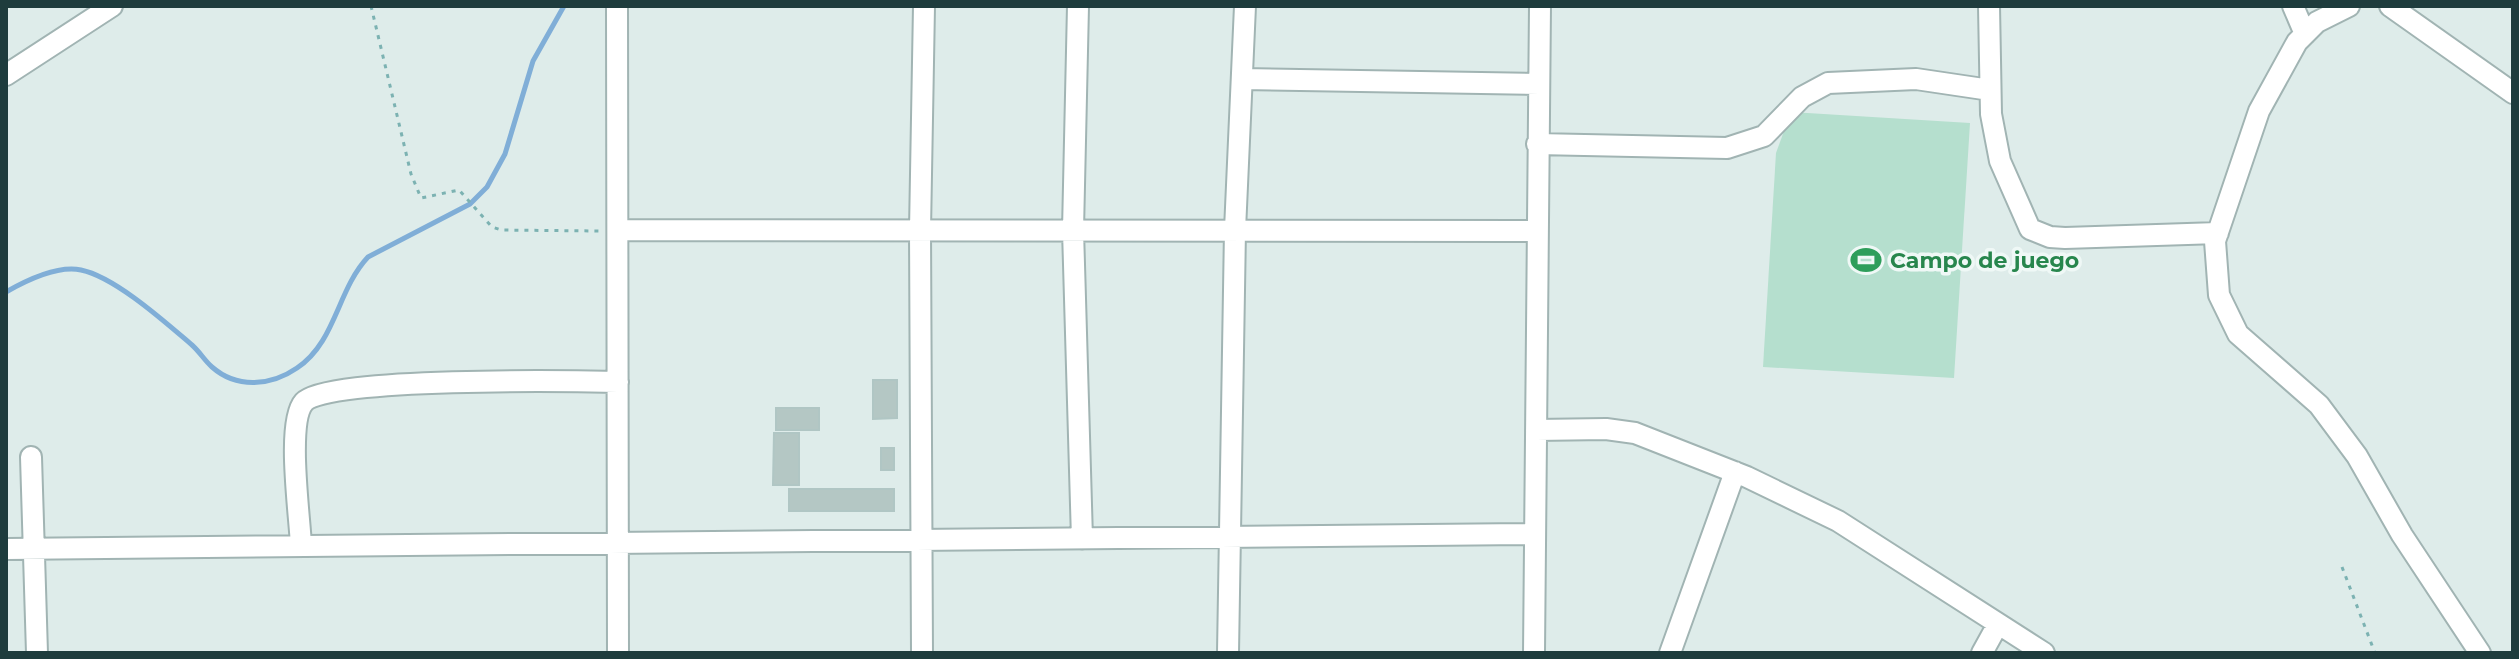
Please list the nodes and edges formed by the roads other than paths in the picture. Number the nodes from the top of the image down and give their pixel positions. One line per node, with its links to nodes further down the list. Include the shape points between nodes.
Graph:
1 (112, 6): 12 (street)
2 (617, 6): 18 (street)
3 (924, 6): 19 (street)
4 (1078, 6): 20 (street)
5 (1245, 6): 13 (street)
6 (1540, 6): 14 (street)
7 (1989, 6): 15 (street)
8 (2293, 6): 11 (street)
9 (2349, 6): 11 (street)
10 (2390, 6): 16 (street)
11 (2305, 34): 23 (street, via 2259,111)
12 (6, 75)
13 (1242, 79): 14 (street); 21 (street)
14 (1539, 84): 17 (street)
15 (1990, 90): 17 (street, via 1916,79 1828,83 1802,97 1755,142 1727,148); 23 (street, via 2000,161 2030,229 2065,238)
16 (2513, 93)
17 (1537, 144): 22 (street)
18 (619, 230): 19 (street); 24 (street)
19 (920, 230): 20 (street); 31 (street)
20 (1073, 230): 21 (street); 30 (street)
21 (1235, 230): 22 (street); 29 (street)
22 (1536, 231): 25 (street)
23 (2218, 233): 45 (street, via 2215,268 2225,313 2238,334 2295,382 2334,425)
24 (618, 382): 32 (street); 33 (street, via 525,380 315,395 305,401 295,427)
25 (1536, 430): 27 (street, via 1635,433); 28 (street)
26 (31, 457): 34 (street)
27 (1735, 472): 36 (street, via 1838,521); 42 (street)
28 (1534, 534): 29 (street); 41 (street)
29 (1228, 537): 30 (street); 40 (street)
30 (1082, 539): 31 (street)
31 (921, 540): 32 (street); 39 (street)
32 (616, 544): 33 (street); 38 (street)
33 (301, 546): 34 (street)
34 (33, 548): 35 (street); 37 (street)
35 (6, 549)
36 (1998, 624): 43 (street); 44 (street)
37 (37, 653)
38 (618, 653)
39 (922, 653)
40 (1228, 653)
41 (1534, 653)
42 (1670, 653)
43 (1982, 653)
44 (2044, 653)
45 (2480, 653)

